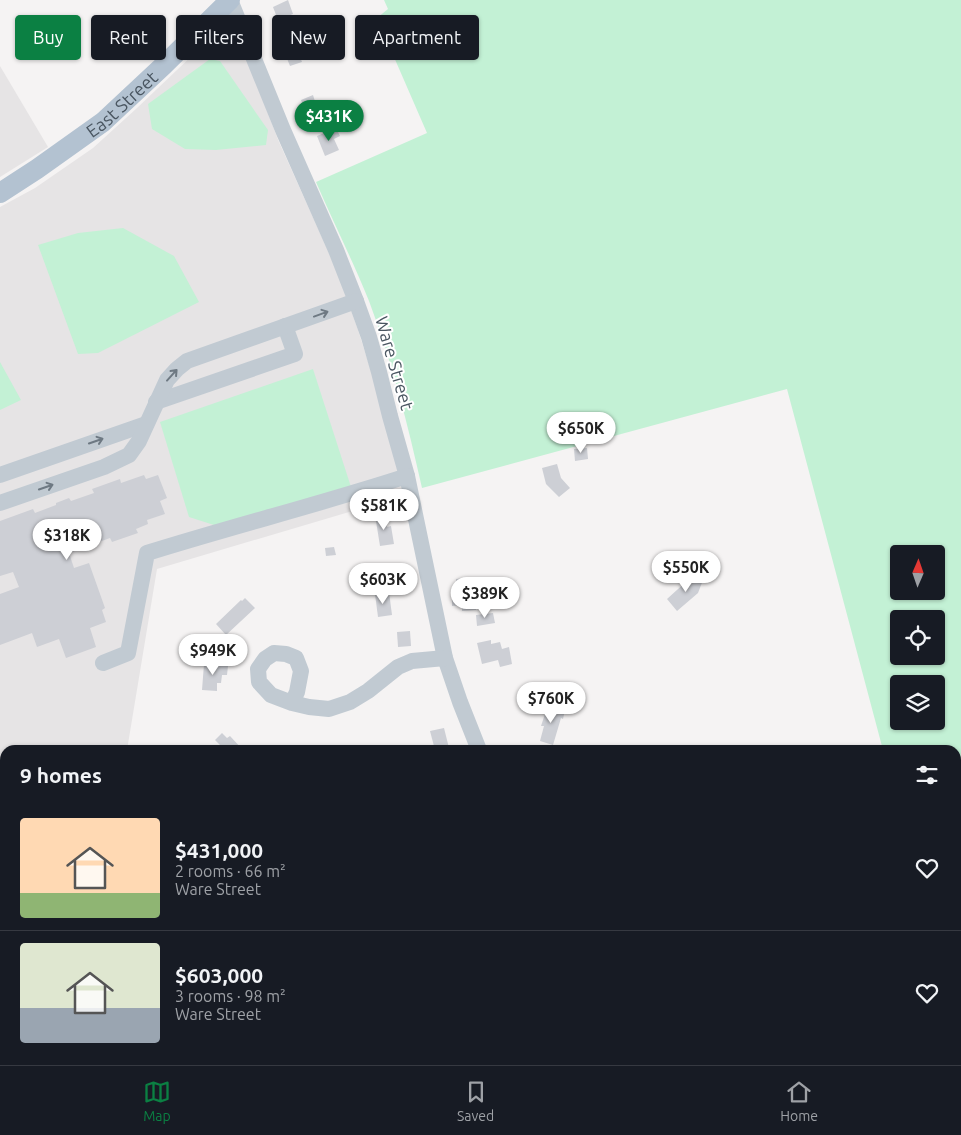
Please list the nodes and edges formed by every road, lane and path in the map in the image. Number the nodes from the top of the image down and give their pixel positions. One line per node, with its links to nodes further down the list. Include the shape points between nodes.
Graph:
1 (230, 0): 2 (main road, East Street, via 102,122); 3 (street, Ware Street)
2 (0, 193)
3 (356, 301): 4 (street, one-way to 3); 8 (street, Ware Street)
4 (285, 326): 5 (street, one-way to 4, via 167,380 187,361); 5 (street, via 294,354)
5 (156, 402): 6 (street)
6 (146, 424): 7 (street, one-way to 6); 9 (street, one-way to 6, via 104,467 129,455)
7 (0, 475)
8 (407, 476): 10 (street, Ware Street); 11 (street, via 148,554 128,653)
9 (0, 503)
10 (445, 658): 12 (street, via 412,661 398,667 350,702 329,709); 13 (street, Ware Street)
11 (103, 663)
12 (292, 703)
13 (477, 745)

